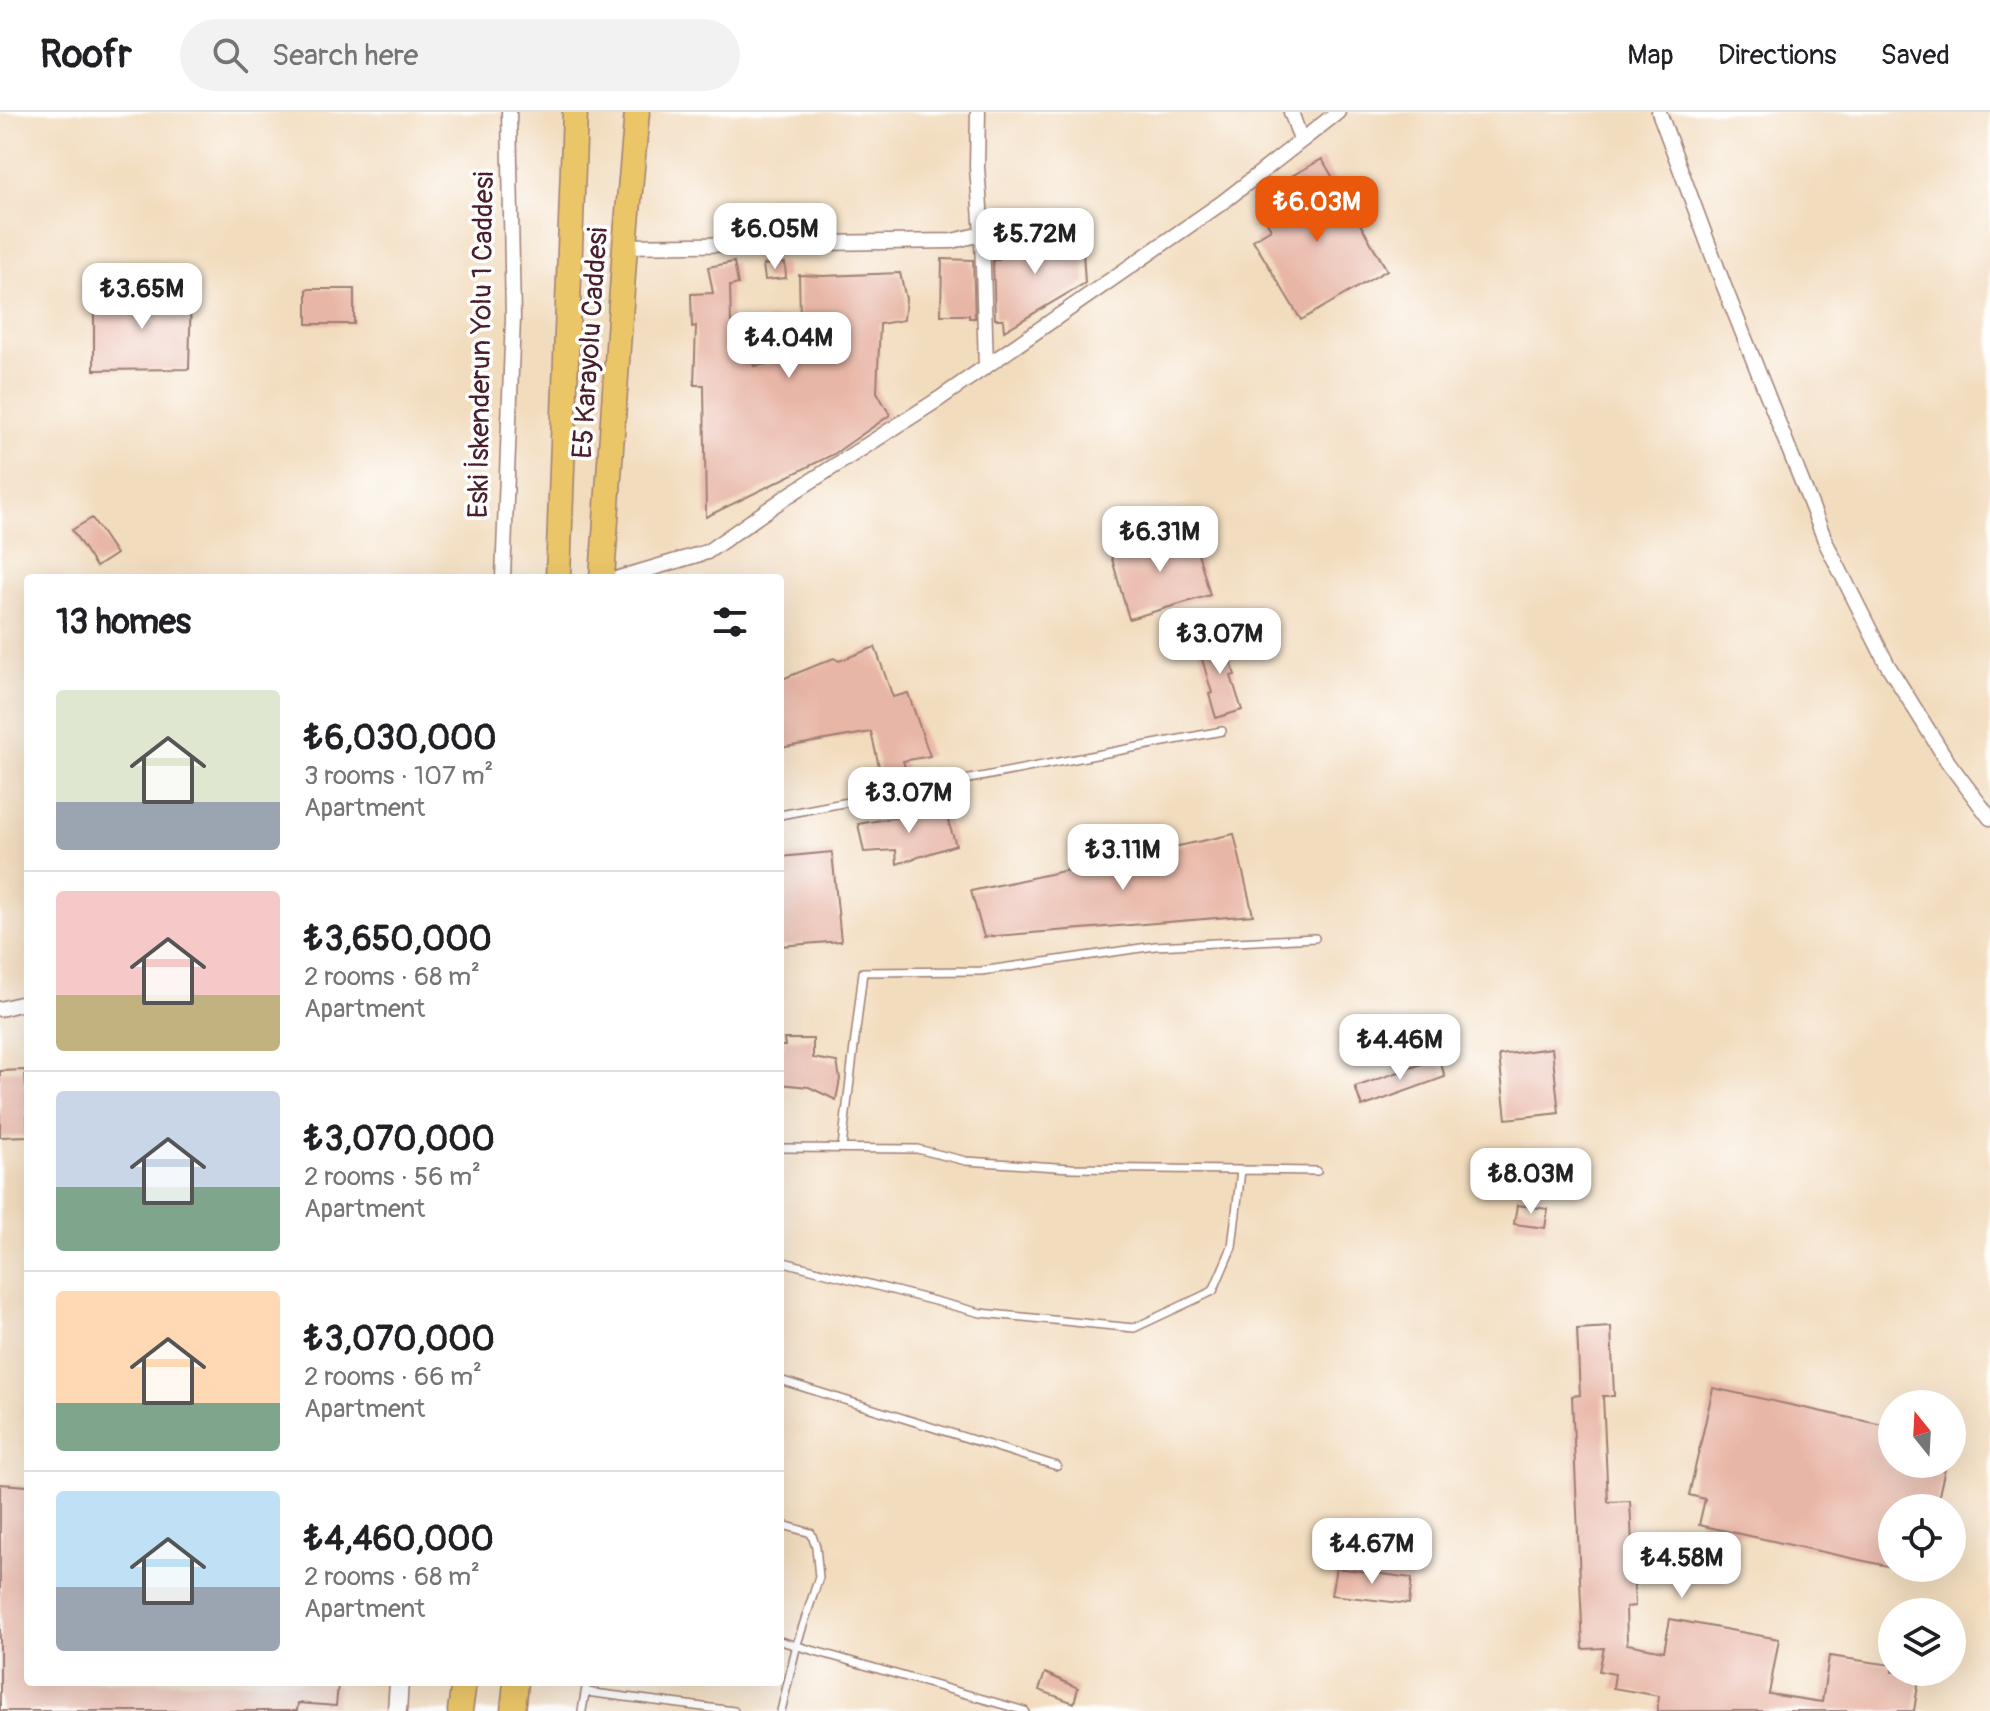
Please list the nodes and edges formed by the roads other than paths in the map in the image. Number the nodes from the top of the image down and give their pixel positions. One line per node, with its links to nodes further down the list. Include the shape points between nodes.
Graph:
1 (509, 112): 12 (street, Eski İskenderun Yolu 1 Caddesi, via 513,318)
2 (575, 112): 13 (highway, E5 Karayolu Caddesi)
3 (637, 112): 10 (highway, E5 Karayolu Caddesi)
4 (978, 112): 9 (street)
5 (1291, 112): 8 (street)
6 (1338, 112): 8 (street)
7 (1659, 112): 18 (street, via 1827,545 1887,664)
8 (1301, 140): 11 (street, via 1223,202)
9 (982, 234): 10 (street, via 952,241); 11 (street)
10 (625, 246): 14 (highway, E5 Karayolu Caddesi)
11 (986, 366): 15 (street, via 707,552)
12 (503, 574)
13 (558, 574)
14 (602, 574)
15 (633, 574)
16 (1222, 731): 17 (lane)
17 (784, 814)
18 (1990, 818)
19 (1315, 938): 22 (lane, via 1155,946 981,971 863,972)
20 (24, 1003): 21 (street)
21 (0, 1009)
22 (842, 1147): 23 (lane); 24 (lane, via 917,1149 966,1161 1071,1168)
23 (784, 1148)
24 (1241, 1170): 25 (lane); 26 (lane, via 1232,1247 1213,1291 1134,1328 981,1313)
25 (1317, 1171)
26 (784, 1262)
27 (784, 1381): 28 (lane)
28 (1057, 1466)
29 (784, 1525): 31 (lane, via 811,1533 816,1547 819,1577)
30 (784, 1642): 31 (lane)
31 (797, 1644): 42 (lane); 43 (lane)
32 (399, 1686): 37 (street)
33 (463, 1686): 38 (highway)
34 (516, 1686): 39 (highway)
35 (587, 1686): 36 (lane)
36 (586, 1692): 40 (lane); 41 (lane)
37 (397, 1711)
38 (460, 1711)
39 (513, 1711)
40 (582, 1711)
41 (734, 1711)
42 (781, 1711)
43 (1025, 1711)

